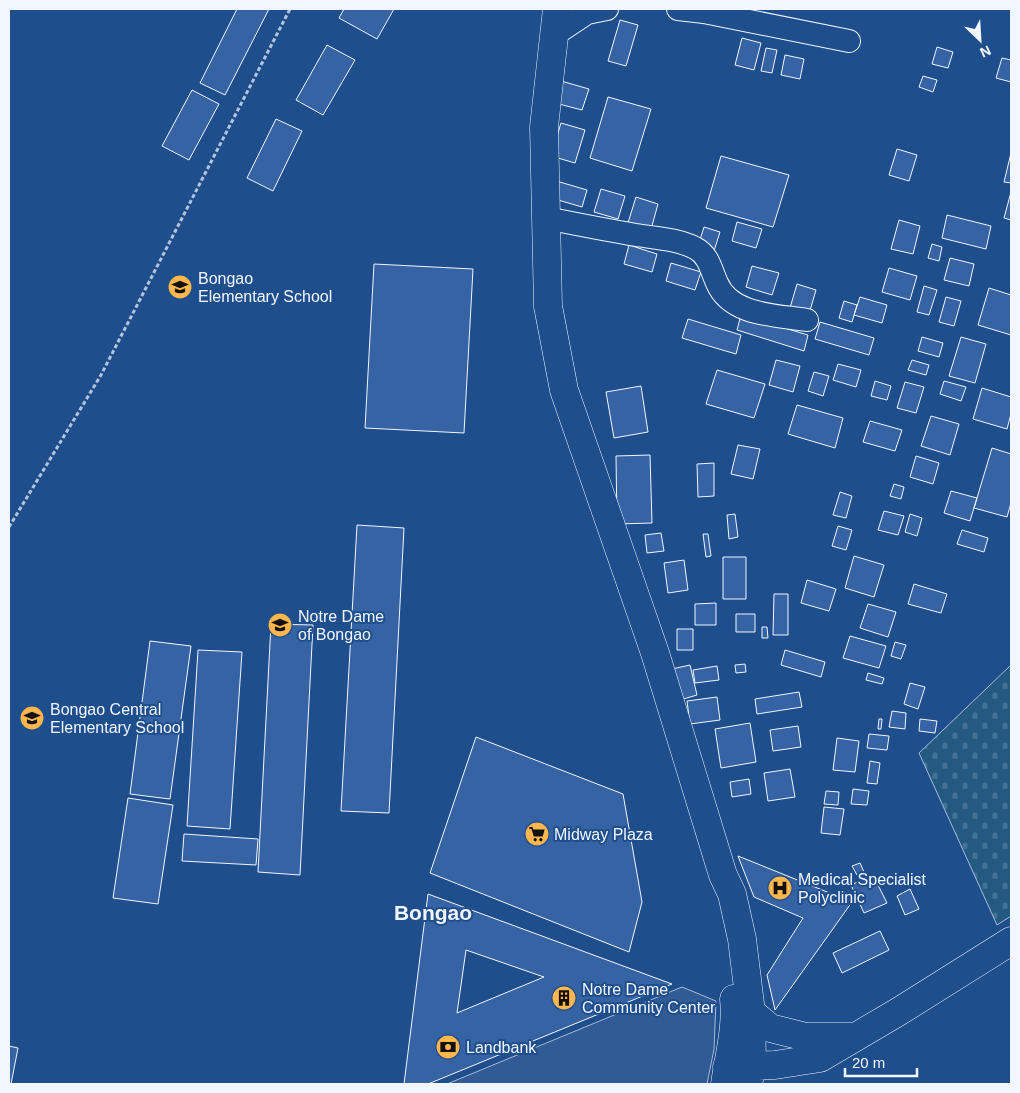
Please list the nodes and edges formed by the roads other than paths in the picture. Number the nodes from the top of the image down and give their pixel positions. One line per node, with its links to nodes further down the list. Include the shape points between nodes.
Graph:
1 (557, 9): 4 (main road)
2 (607, 9): 4 (street, via 587,14)
3 (678, 9): 5 (street)
4 (554, 35): 6 (main road, via 544,127)
5 (849, 42)
6 (546, 218): 7 (street, via 694,247 706,258 722,293 729,300 746,310); 8 (main road, via 548,306 564,390 655,652)
7 (807, 320)
8 (723, 875): 10 (main road, via 732,894 742,939); 13 (main road, via 723,910 735,1009)
9 (1011, 941): 11 (main road)
10 (751, 1012): 11 (main road, via 770,1028 806,1037); 13 (main road)
11 (855, 1037): 12 (main road)
12 (820, 1058): 13 (main road); 14 (main road)
13 (738, 1075)
14 (778, 1084)

